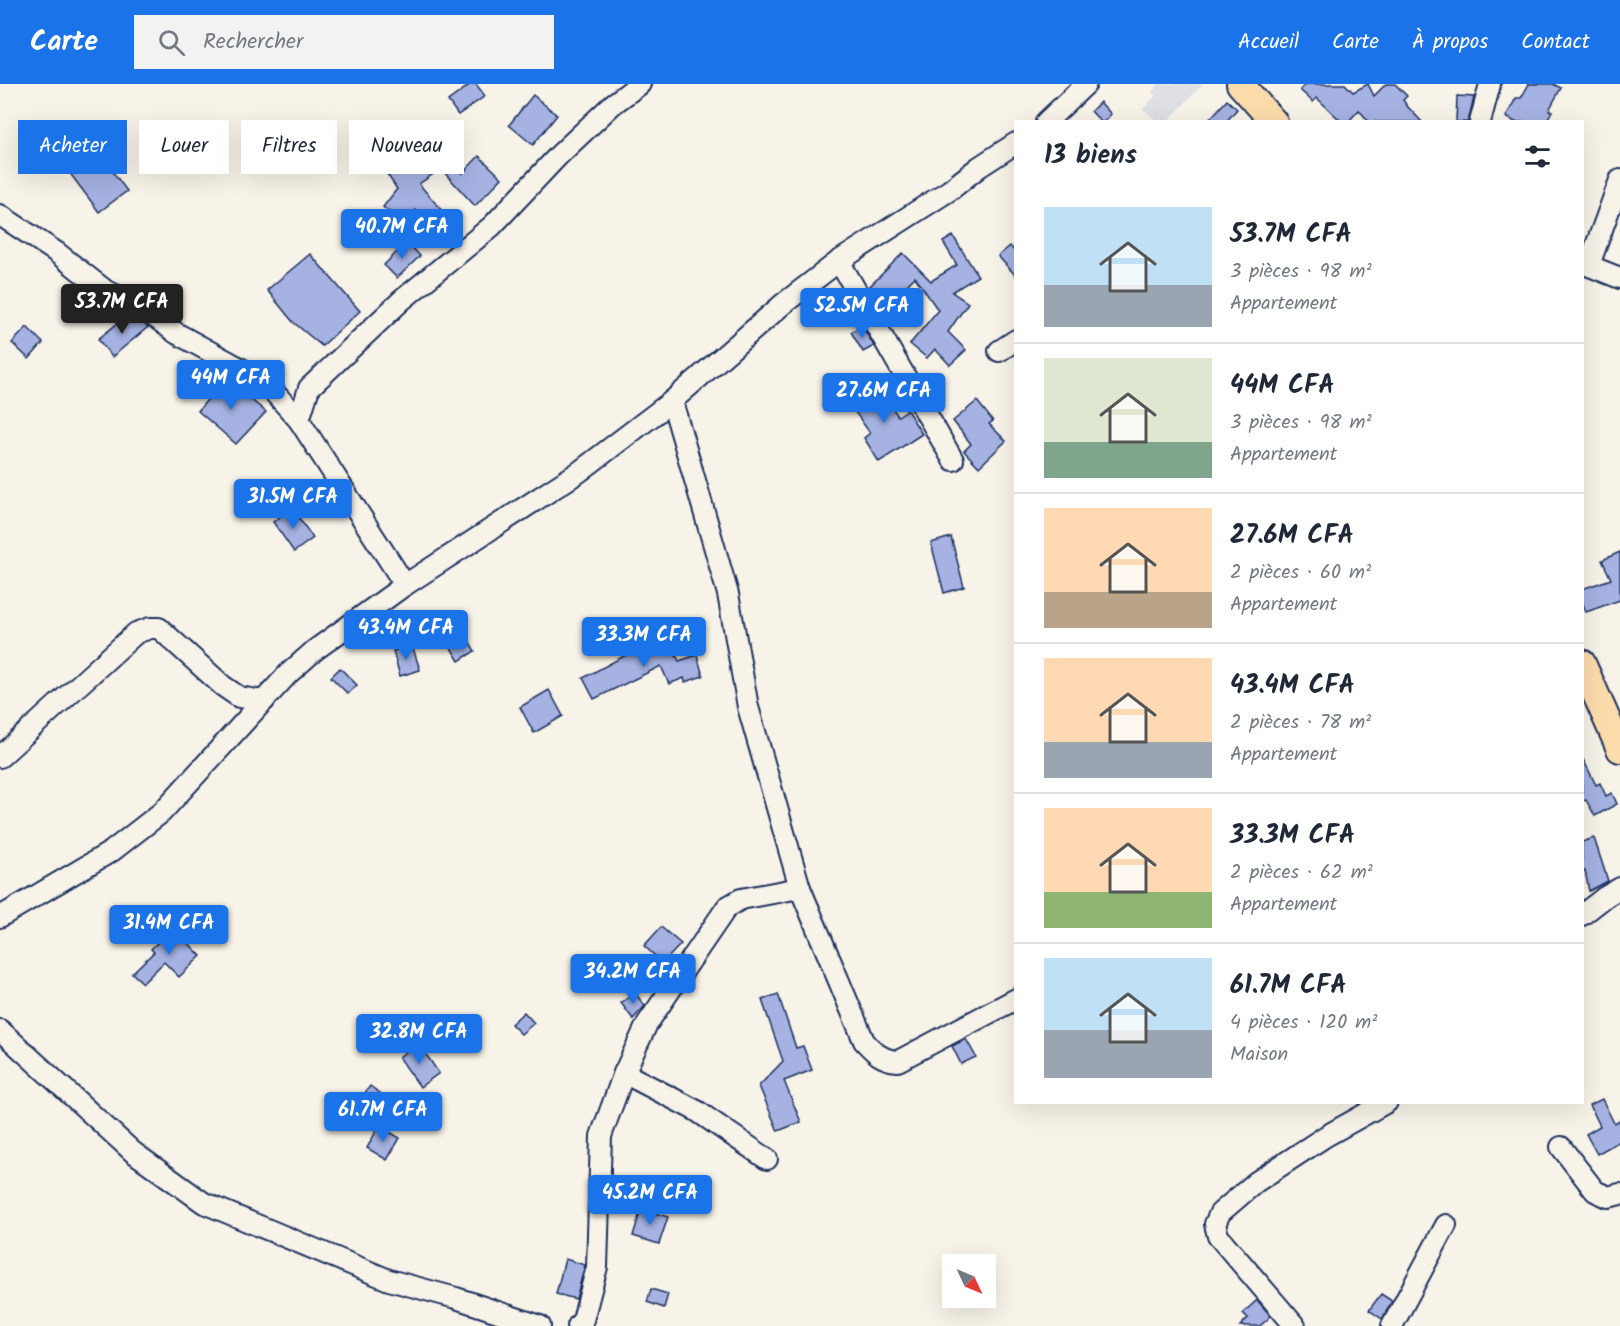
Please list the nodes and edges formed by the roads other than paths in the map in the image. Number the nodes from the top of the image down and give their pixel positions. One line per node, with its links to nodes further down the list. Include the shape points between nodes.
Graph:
1 (640, 84): 17 (street, via 559,154 492,226 402,300 309,388)
2 (1086, 84): 5 (street)
3 (1240, 84): 6 (main road)
4 (1490, 84): 7 (street)
5 (1048, 120)
6 (1272, 120)
7 (1481, 120)
8 (1014, 144): 11 (street)
9 (1620, 180): 12 (street)
10 (0, 215): 17 (street, via 106,291 139,305 176,333 249,373 272,390)
11 (839, 261): 16 (street, via 783,304); 18 (street)
12 (1586, 264): 13 (street)
13 (1620, 278)
14 (1014, 341): 15 (street)
15 (999, 351)
16 (672, 401): 19 (street, via 579,472); 24 (street, via 728,594 748,707)
17 (299, 420): 19 (street)
18 (953, 460)
19 (405, 585): 21 (street, via 315,650)
20 (1584, 668): 22 (main road)
21 (264, 701): 23 (street, via 239,697 159,628 150,628 136,633); 27 (street, via 162,812 112,851)
22 (1620, 749)
23 (0, 757)
24 (800, 888): 28 (street, via 864,1041 877,1055 898,1061); 30 (street, via 741,899 727,906 647,1024)
25 (1620, 888): 26 (street)
26 (1584, 913)
27 (0, 917)
28 (1014, 1000)
29 (0, 1030): 36 (street, via 132,1152 204,1203 389,1280)
30 (624, 1073): 33 (street, via 697,1111); 37 (street, via 601,1136 597,1267)
31 (1383, 1104): 38 (street, via 1256,1182 1220,1213 1215,1224 1218,1236)
32 (1561, 1147): 34 (street, via 1596,1191 1608,1197)
33 (767, 1159)
34 (1620, 1194)
35 (1446, 1225): 39 (street)
36 (540, 1326)
37 (578, 1326)
38 (1295, 1326)
39 (1392, 1326)

